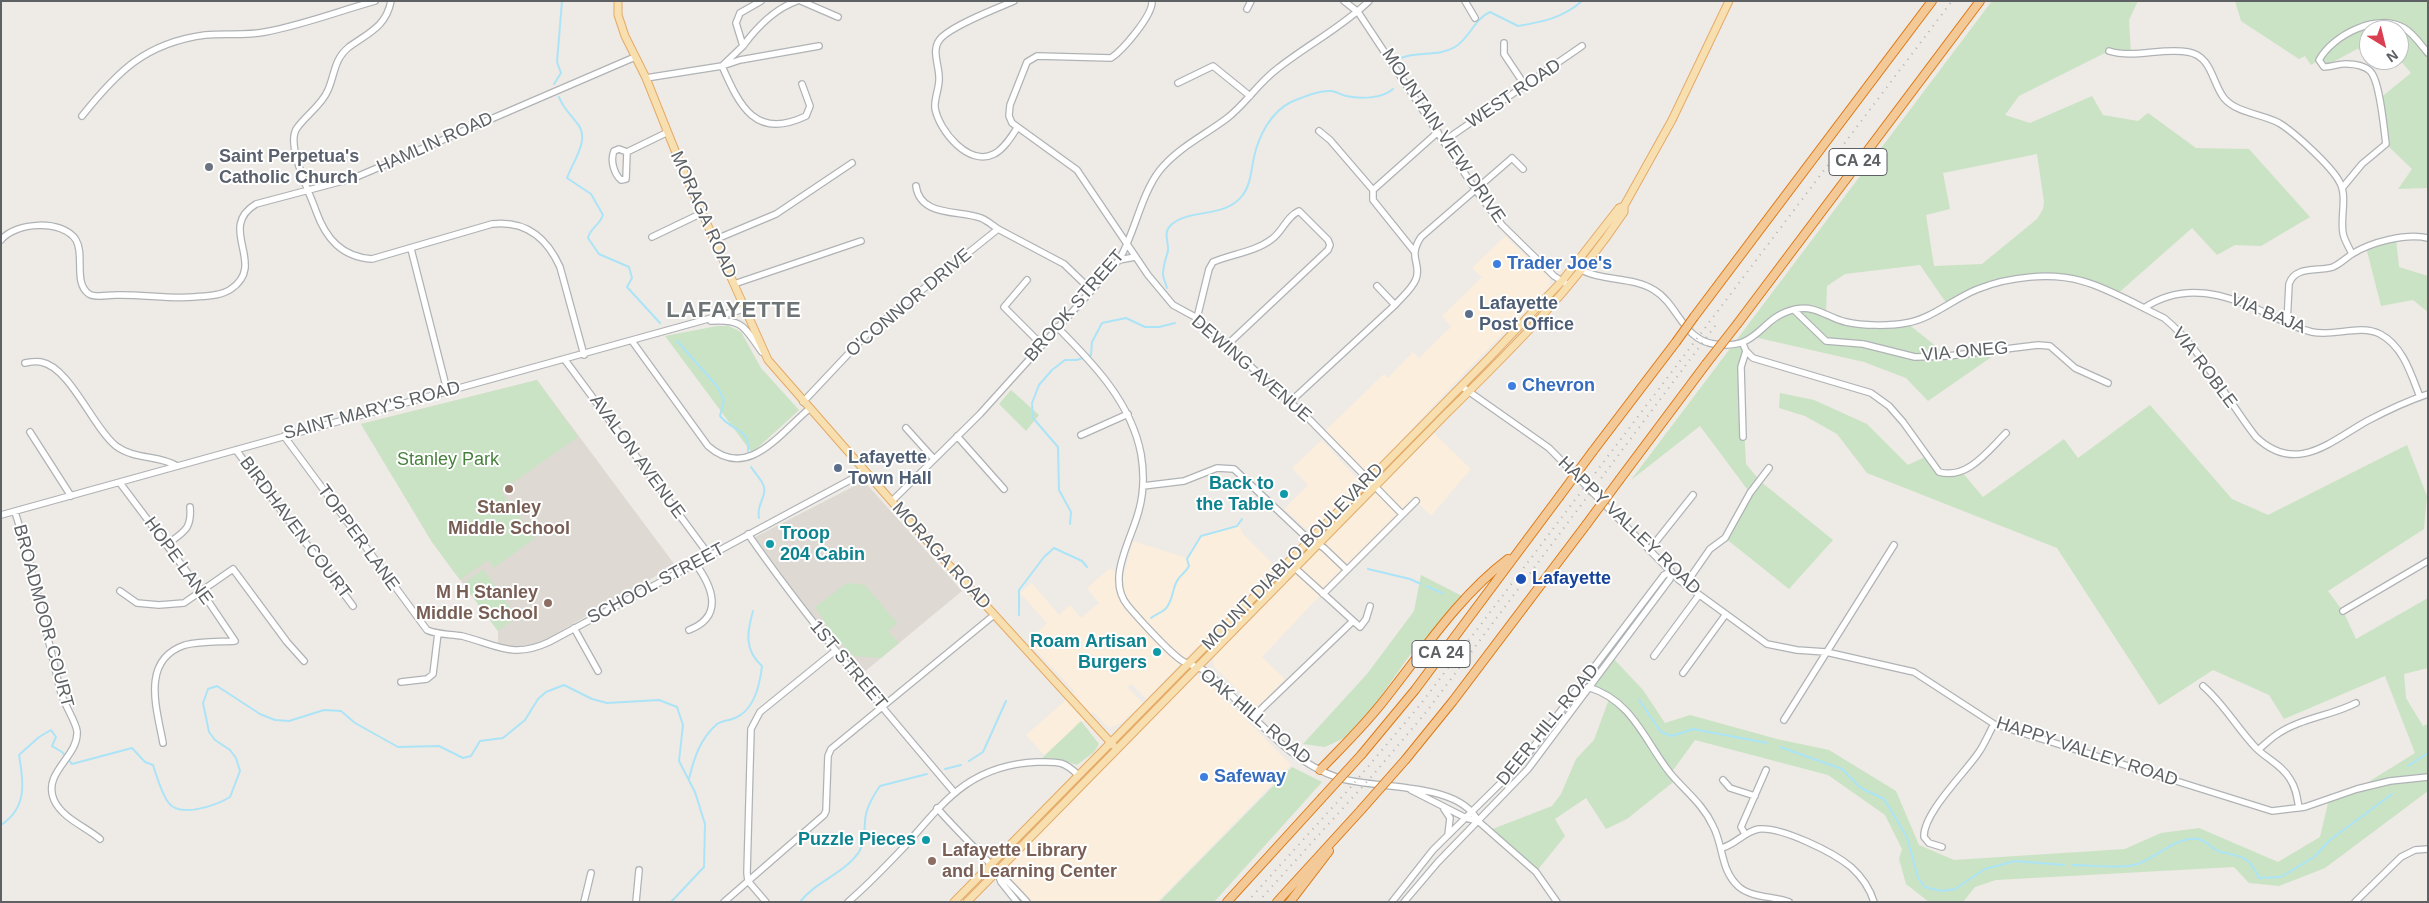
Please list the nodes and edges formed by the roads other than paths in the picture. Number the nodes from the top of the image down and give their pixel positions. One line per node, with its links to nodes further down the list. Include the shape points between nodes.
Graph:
1 (375, 1): 32 (street, via 267,32 204,35 174,42 141,56 118,73)
2 (391, 1): 45 (street, via 384,22 343,53 335,64 328,91 295,130 293,145)
3 (618, 1): 25 (main road, MORAGA ROAD, via 618,14)
4 (761, 1): 20 (street, via 740,13 736,23)
5 (799, 1): 17 (street); 20 (street, via 786,5 769,18)
6 (1014, 1): 33 (street, via 942,37 936,49 940,78 935,107 949,135 967,152 978,156 996,153)
7 (1152, 1): 33 (street, via 1147,17 1111,58 1038,56 1027,62 1010,106 1009,116)
8 (1251, 1): 15 (street)
9 (1344, 1): 16 (street, MOUNTAIN VIEW DRIVE)
10 (1369, 1): 16 (street, BROOK STREET)
11 (1465, 1): 18 (street)
12 (1729, 1): 46 (main road, MOUNT DIABLO BOULEVARD, via 1664,137)
13 (1932, 1): 128 (highway, CA 24, bridge)
14 (1980, 1): 181 (highway, CA 24, bridge, via 1544,581 1406,759)
15 (1247, 9)
16 (1358, 12): 31 (street, BROOK STREET, via 1276,70); 35 (street, MOUNTAIN VIEW DRIVE)
17 (838, 17)
18 (1475, 18)
19 (1504, 43): 30 (street, via 1504,54)
20 (743, 46): 26 (street)
21 (819, 46): 26 (street)
22 (1582, 46): 30 (street, WEST ROAD)
23 (2109, 51): 42 (street, via 2131,54 2189,52 2212,71 2224,98 2279,124 2330,169)
24 (2428, 53): 42 (street, via 2411,33 2390,24 2374,24 2347,34 2323,53 2319,60 2324,67 2362,66 2371,72 2377,83 2386,144 2362,164)
25 (635, 57): 27 (main road, MORAGA ROAD); 45 (street, HAMLIN ROAD, via 354,178)
26 (722, 66): 27 (street); 29 (street, via 737,100 764,123 787,124 806,116 810,106)
27 (646, 78): 36 (main road, MORAGA ROAD)
28 (1178, 83): 31 (street, via 1213,66)
29 (802, 84)
30 (1526, 87): 37 (street, WEST ROAD)
31 (1250, 96): 54 (street, BROOK STREET, via 1224,120 1183,147 1159,171)
32 (82, 116)
33 (1017, 128): 54 (street, DEWING AVENUE, via 1077,170)
34 (1319, 131): 44 (street)
35 (1438, 132): 37 (street, MOUNTAIN VIEW DRIVE); 44 (street)
36 (666, 133): 38 (street); 47 (main road, MORAGA ROAD)
37 (1444, 141): 43 (street, MOUNTAIN VIEW DRIVE)
38 (627, 152): 38 (street, via 619,149 612,156 617,177 621,180 626,179 628,172)
39 (852, 163): 52 (street, via 776,214)
40 (1523, 169): 43 (street, via 1512,158)
41 (916, 186): 48 (street, via 921,201 930,206 951,214 981,218)
42 (2343, 188): 57 (street, via 2343,234)
43 (1475, 189): 56 (street, via 1421,237); 63 (street, MOUNTAIN VIEW DRIVE, via 1507,230)
44 (1373, 190): 56 (street, via 1373,200)
45 (309, 191): 51 (street, HAMLIN ROAD, via 256,204 245,212 240,219 239,235 246,258 244,270 238,282 222,294 192,297 92,296 84,290 80,254 76,240 70,234 31,225 10,232); 55 (street, via 326,235 346,253 372,259)
46 (1624, 206): 60 (main road, MOUNT DIABLO BOULEVARD, via 1619,208); 61 (main road, MOUNT DIABLO BOULEVARD, via 1624,212)
47 (702, 213): 49 (street); 52 (main road, MORAGA ROAD)
48 (998, 229): 67 (street, via 1064,264); 91 (street, O'CONNOR DRIVE, via 867,334)
49 (652, 238)
50 (2428, 238): 57 (street, via 2396,239)
51 (1, 240)
52 (714, 240): 64 (main road, MORAGA ROAD)
53 (861, 241): 64 (street)
54 (1128, 245): 58 (street, DEWING AVENUE); 59 (street, BROOK STREET)
55 (411, 249): 81 (street, via 492,224 511,223 537,233 548,244 560,267); 87 (street)
56 (1414, 251): 68 (street, via 1418,270 1416,279)
57 (2352, 254): 74 (street, via 2331,268 2308,270 2290,281)
58 (1136, 257): 59 (street); 72 (street, DEWING AVENUE, via 1174,305)
59 (1118, 260): 67 (street, BROOK STREET)
60 (1575, 266): 61 (street); 63 (main road, MOUNT DIABLO BOULEVARD)
61 (1583, 271): 65 (main road, MOUNT DIABLO BOULEVARD); 78 (street, via 1655,290 1670,304 1686,329 1700,339 1712,344)
62 (1027, 280): 77 (street, via 1004,307)
63 (1562, 281): 65 (street, MOUNTAIN VIEW DRIVE); 86 (main road, MOUNT DIABLO BOULEVARD)
64 (734, 284): 70 (main road, MORAGA ROAD)
65 (1570, 285): 88 (main road, MOUNT DIABLO BOULEVARD, via 1529,332)
66 (1376, 286): 68 (street)
67 (1091, 290): 75 (street, BROOK STREET)
68 (1395, 305): 92 (street)
69 (2144, 308): 71 (street, VIA ROBLE, via 2082,281 2052,277 1993,284 1907,323 1846,322 1806,307); 74 (street, VIA BAJA, via 2173,295 2198,291 2218,294); 90 (street, VIA ROBLE, via 2164,318 2182,334 2256,437 2282,453 2296,455 2318,450 2373,418)
70 (744, 309): 73 (street, SAINT MARY'S ROAD); 83 (main road, MORAGA ROAD)
71 (1794, 310): 78 (street, VIA ROBLE, via 1782,312); 85 (street, VIA ONEG, via 1826,341 1863,344 1915,357 2050,346 2075,368)
72 (1197, 318): 79 (street, DEWING AVENUE); 79 (street, via 1213,262 1258,248 1272,239 1298,211 1328,240 1328,250)
73 (697, 322): 76 (street, SAINT MARY'S ROAD); 83 (street, via 731,320 738,323)
74 (2287, 324): 90 (street, VIA BAJA, via 2330,334 2361,330 2380,334 2404,358)
75 (1057, 327): 77 (street, BROOK STREET); 94 (street, via 1092,363)
76 (632, 341): 81 (street, SAINT MARY'S ROAD); 93 (street, via 708,446 724,457 750,458)
77 (1041, 344): 100 (street, BROOK STREET)
78 (1743, 344): 80 (street)
79 (1227, 345): 92 (street, DEWING AVENUE)
80 (1746, 351): 97 (street, via 1753,358 1871,393 1903,422 1939,472 1962,472); 101 (street, via 1740,367)
81 (584, 354): 82 (street, SAINT MARY'S ROAD)
82 (565, 360): 87 (street, SAINT MARY'S ROAD); 129 (street, AVALON AVENUE)
83 (768, 360): 91 (main road, MORAGA ROAD)
84 (25, 363): 105 (street, via 41,362 58,372 116,446 138,456 170,461)
85 (2108, 383)
86 (1461, 386): 88 (street, HAPPY VALLEY ROAD); 104 (main road, MOUNT DIABLO BOULEVARD)
87 (448, 390): 99 (street, SAINT MARY'S ROAD)
88 (1468, 391): 111 (main road, MOUNT DIABLO BOULEVARD); 127 (street, HAPPY VALLEY ROAD, via 1549,448)
89 (2428, 394): 90 (street, VIA ROBLE)
90 (2420, 397)
91 (802, 402): 93 (main road, MORAGA ROAD)
92 (1289, 403): 108 (street, DEWING AVENUE, via 1318,428)
93 (809, 409): 107 (main road, MORAGA ROAD)
94 (1128, 414): 98 (street); 110 (street, via 1141,454)
95 (906, 428): 103 (street)
96 (30, 432): 114 (street)
97 (2006, 433)
98 (1081, 435)
99 (284, 436): 102 (street, SAINT MARY'S ROAD); 148 (street, TOPPER LANE, via 420,622 427,630)
100 (957, 436): 103 (street, BROOK STREET); 112 (street)
101 (1743, 437)
102 (236, 450): 105 (street, SAINT MARY'S ROAD); 140 (street, BIRDHAVEN COURT)
103 (934, 459): 115 (street, BROOK STREET)
104 (1387, 461): 108 (main road, MOUNT DIABLO BOULEVARD); 111 (main road, via 1373,482)
105 (177, 466): 109 (street, SAINT MARY'S ROAD)
106 (1769, 468): 135 (street, via 1750,493 1725,538 1710,549)
107 (865, 472): 115 (main road, MORAGA ROAD); 122 (street, SCHOOL STREET)
108 (1368, 481): 111 (street, DEWING AVENUE); 118 (main road, via 1367,488 1354,502); 123 (main road, MOUNT DIABLO BOULEVARD)
109 (120, 483): 114 (street, SAINT MARY'S ROAD); 124 (street, HOPE LANE)
110 (1143, 486): 123 (street, via 1184,481 1217,468 1234,469); 153 (street, via 1139,510 1119,573 1121,592 1128,607 1181,661)
111 (1374, 487): 118 (main road, MOUNT DIABLO BOULEVARD); 120 (street, DEWING AVENUE)
112 (1004, 489)
113 (1693, 495): 127 (street)
114 (71, 496): 119 (street, SAINT MARY'S ROAD)
115 (892, 501): 144 (main road, MORAGA ROAD)
116 (1416, 501): 120 (street)
117 (190, 508): 124 (street, via 191,521 187,528)
118 (1354, 508): 125 (main road, MOUNT DIABLO BOULEVARD)
119 (14, 512): 121 (street, SAINT MARY'S ROAD); 187 (street, BROADMOOR COURT, via 62,695 77,729 72,752 60,766 52,784 54,801)
120 (1402, 514): 133 (street, via 1362,557)
121 (1, 515)
122 (748, 534): 129 (street, SCHOOL STREET); 149 (street, 1ST STREET)
123 (1310, 539): 125 (street); 153 (main road, MOUNT DIABLO BOULEVARD)
124 (166, 544): 137 (street, HOPE LANE)
125 (1318, 544): 132 (main road, MOUNT DIABLO BOULEVARD); 133 (street)
126 (1894, 544): 150 (street)
127 (1650, 549): 134 (street, HAPPY VALLEY ROAD)
128 (1518, 552): 170 (highway, via 1495,569 1446,622 1373,714); 205 (highway, CA 24, bridge, via 1362,754)
129 (709, 555): 131 (street, SCHOOL STREET)
130 (2428, 561): 142 (street)
131 (695, 563): 146 (street, SCHOOL STREET); 147 (street, via 709,586 712,608 706,621)
132 (1295, 568): 138 (street); 154 (main road, MOUNT DIABLO BOULEVARD)
133 (1346, 569): 138 (street)
134 (1671, 571): 135 (street, HAPPY VALLEY ROAD); 158 (street, DEER HILL ROAD, via 1664,574); 160 (street, DEER HILL ROAD, via 1670,579)
135 (1686, 585): 139 (street, HAPPY VALLEY ROAD)
136 (120, 591): 137 (street, via 137,603 159,605 184,603)
137 (202, 592): 152 (street, via 233,569); 166 (street, HOPE LANE, via 235,641 183,646 161,663 153,693)
138 (1324, 594): 145 (street)
139 (1699, 595): 143 (street, HAPPY VALLEY ROAD); 151 (street)
140 (353, 606)
141 (1370, 606): 145 (street, via 1360,627)
142 (2343, 610)
143 (1726, 614): 150 (street, HAPPY VALLEY ROAD, via 1767,644); 156 (street)
144 (994, 615): 162 (street); 167 (main road, MORAGA ROAD)
145 (1353, 621): 163 (street)
146 (574, 628): 148 (street, SCHOOL STREET, via 537,648 520,651); 155 (street)
147 (690, 630)
148 (438, 633): 157 (street, via 433,674 427,679)
149 (835, 651): 162 (street, 1ST STREET); 195 (street, via 760,712 751,729)
150 (1826, 652): 164 (street); 165 (street, HAPPY VALLEY ROAD, via 1914,672)
151 (1654, 656)
152 (304, 661)
153 (1188, 664): 154 (street, OAK HILL ROAD); 167 (main road, MOUNT DIABLO BOULEVARD)
154 (1197, 667): 163 (street, OAK HILL ROAD); 168 (main road, MOUNT DIABLO BOULEVARD)
155 (598, 671)
156 (1683, 673)
157 (401, 682)
158 (1581, 686): 160 (street); 182 (street, DEER HILL ROAD, via 1522,762)
159 (2203, 686): 169 (street, via 2217,698)
160 (1590, 687): 184 (street, DEER HILL ROAD, via 1528,769); 189 (street, via 1625,708 1636,721 1665,766 1709,817)
161 (2356, 703): 169 (street, via 2277,734)
162 (882, 706): 176 (street, 1ST STREET); 195 (street, via 829,753 824,815)
163 (1254, 717): 170 (street, OAK HILL ROAD, via 1291,752)
164 (1784, 720)
165 (1994, 724): 180 (street, HAPPY VALLEY ROAD, via 2260,808 2272,811); 188 (street, via 1980,751 1926,824 1924,837 1929,843)
166 (163, 743)
167 (1110, 743): 168 (main road, MORAGA ROAD); 172 (main road, MOUNT DIABLO BOULEVARD)
168 (1117, 749): 193 (main road, MOUNT DIABLO BOULEVARD)
169 (2258, 750): 180 (street, via 2290,778 2297,792)
170 (1320, 770): 175 (street, OAK HILL ROAD, via 1346,780)
171 (1766, 770): 177 (street)
172 (1078, 775): 176 (street, via 1066,763 1010,764 976,778); 191 (main road, MOUNT DIABLO BOULEVARD)
173 (2428, 777): 180 (street, HAPPY VALLEY ROAD, via 2365,787)
174 (1723, 780): 177 (street, via 1730,788)
175 (1409, 790): 178 (street, OAK HILL ROAD); 182 (street, OAK HILL ROAD, via 1443,794)
176 (954, 792): 179 (street)
177 (1755, 796): 185 (street, via 1741,827)
178 (1432, 800): 183 (street, OAK HILL ROAD); 186 (street, via 1448,812 1451,825)
179 (937, 808): 191 (street); 200 (street, via 878,876)
180 (2299, 808)
181 (1361, 810): 206 (highway, CA 24); 207 (highway)
182 (1473, 811): 183 (street, DEER HILL ROAD); 184 (street, OAK HILL ROAD)
183 (1466, 818): 184 (street, OAK HILL ROAD); 186 (street, DEER HILL ROAD)
184 (1478, 821): 209 (street, DEER HILL ROAD); 210 (street, OAK HILL ROAD, via 1539,875)
185 (1745, 834): 189 (street); 212 (street, via 1758,829 1786,833 1838,858 1858,874)
186 (1447, 836): 208 (street, DEER HILL ROAD, via 1410,876)
187 (100, 840)
188 (1942, 847)
189 (1722, 848): 211 (street, via 1726,872 1741,889)
190 (2428, 849): 213 (street, via 2414,850 2402,858)
191 (990, 864): 193 (street); 201 (main road, MOUNT DIABLO BOULEVARD)
192 (639, 870): 197 (street)
193 (997, 872): 202 (main road, MOUNT DIABLO BOULEVARD); 203 (street); 204 (street)
194 (591, 873): 196 (street)
195 (748, 881): 198 (street); 199 (street)
196 (584, 902)
197 (636, 902)
198 (724, 902)
199 (766, 902)
200 (848, 902)
201 (954, 902)
202 (967, 902)
203 (1017, 902)
204 (1027, 902)
205 (1228, 902)
206 (1277, 902)
207 (1290, 902)
208 (1392, 902)
209 (1404, 902)
210 (1557, 902)
211 (1789, 902)
212 (1874, 902)
213 (2355, 902)

